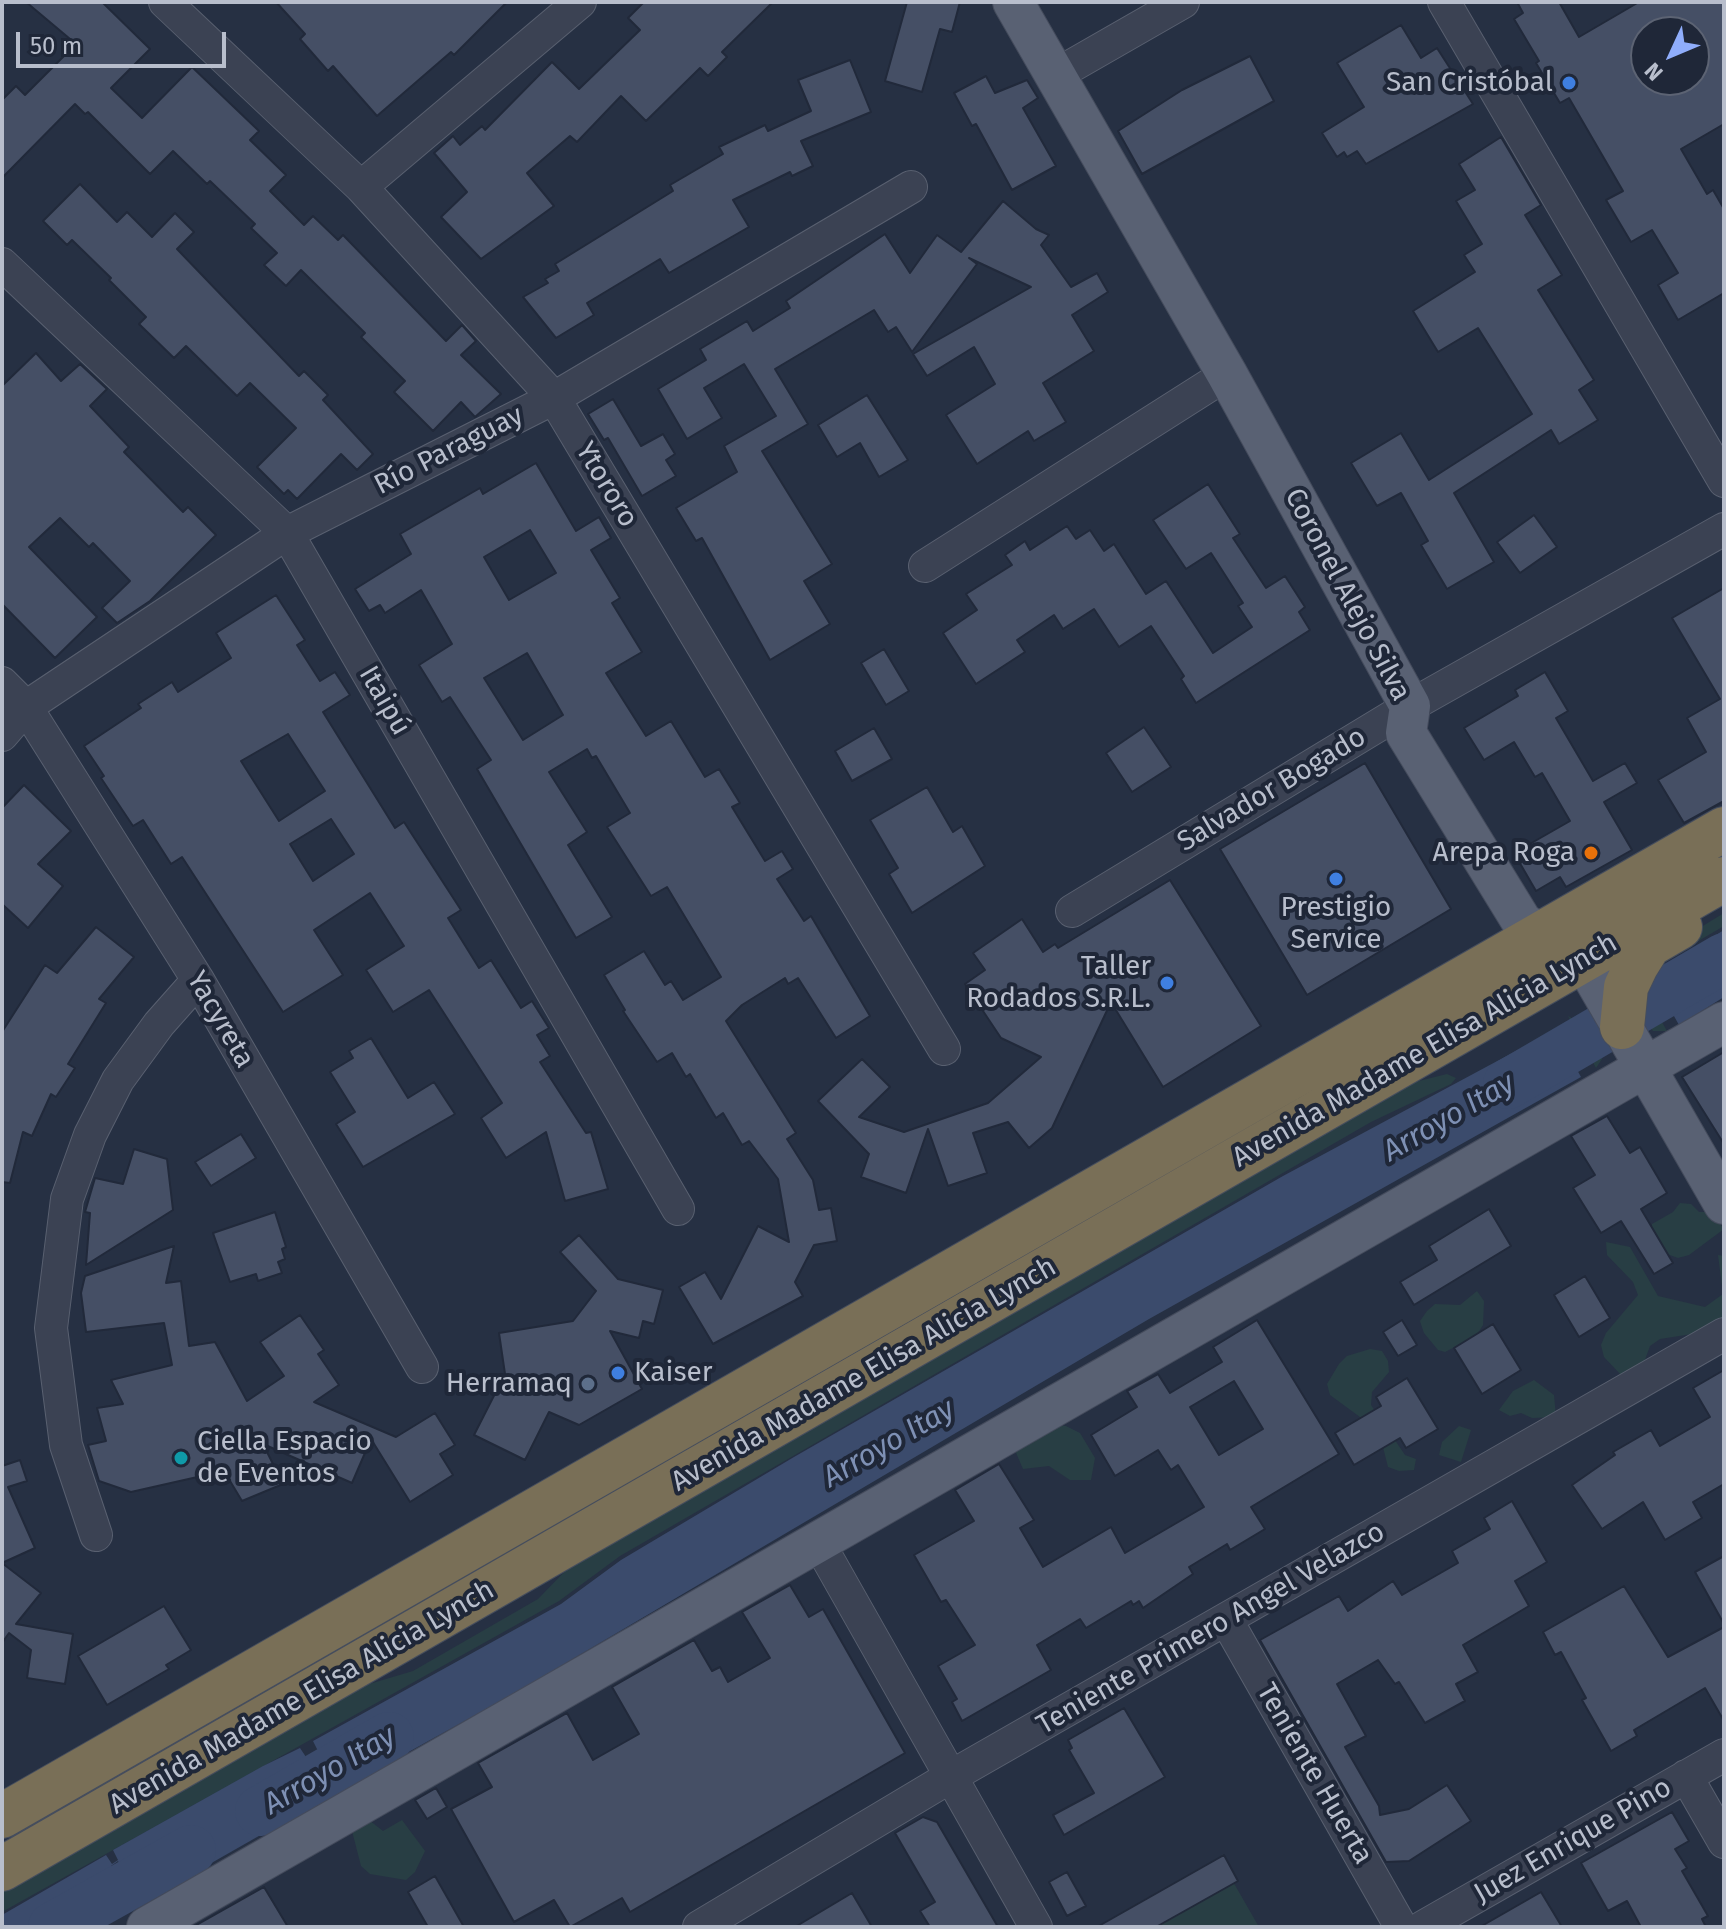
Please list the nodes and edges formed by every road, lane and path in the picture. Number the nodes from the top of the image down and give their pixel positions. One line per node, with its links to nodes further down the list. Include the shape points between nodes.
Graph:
1 (165, 2): 7 (street, Ytororo)
2 (580, 2): 7 (street)
3 (1013, 2): 6 (main road, Coronel Alejo Silva)
4 (1183, 2): 6 (street)
5 (1444, 2): 12 (street)
6 (1054, 76): 10 (main road, Coronel Alejo Silva)
7 (361, 187): 11 (street, Ytororo)
8 (911, 187): 11 (street, Río Paraguay)
9 (2, 264): 14 (street, Itaipú)
10 (1227, 374): 15 (street); 17 (main road, Coronel Alejo Silva)
11 (554, 398): 14 (street, Río Paraguay); 28 (street, Ytororo)
12 (1724, 481)
13 (1724, 529): 17 (street, Salvador Bogado)
14 (287, 533): 18 (street, Río Paraguay); 30 (street, Itaipú)
15 (925, 566)
16 (2, 683): 18 (street, Yacyreta)
17 (1410, 706): 23 (street, Salvador Bogado); 24 (main road, Coronel Alejo Silva, via 1406,733 1522,922)
18 (26, 707): 19 (street, Río Paraguay); 25 (street, Yacyreta)
19 (2, 735)
20 (1724, 829): 24 (highway, Avenida Madame Elisa Alicia Lynch)
21 (1724, 879): 26 (highway, Avenida Madame Elisa Alicia Lynch)
22 (1724, 901): 26 (highway, via 1649,945)
23 (1072, 911)
24 (1538, 933): 26 (highway, Coronel Alejo Silva); 39 (highway, Avenida Madame Elisa Alicia Lynch)
25 (198, 980): 32 (street, Yacyreta); 33 (street, via 118,1080 90,1135 67,1199 51,1328 66,1445)
26 (1620, 1013): 27 (main road); 29 (main road, Coronel Alejo Silva); 34 (main road); 41 (highway, Avenida Madame Elisa Alicia Lynch)
27 (1724, 1022)
28 (944, 1049)
29 (1724, 1204)
30 (678, 1209)
31 (1724, 1334): 35 (street, Teniente Primero Angel Velazco)
32 (422, 1367)
33 (96, 1535)
34 (817, 1540): 38 (street); 42 (main road)
35 (1227, 1621): 38 (street, Teniente Primero Angel Velazco); 45 (street, Teniente Huerta)
36 (1724, 1755): 37 (street, Juez Enrique Pino)
37 (1686, 1776): 40 (street); 46 (street, Juez Enrique Pino)
38 (950, 1777): 43 (street, Teniente Primero Angel Velazco); 44 (street)
39 (2, 1816)
40 (1724, 1842)
41 (2, 1869)
42 (156, 1925)
43 (699, 1927)
44 (1036, 1927)
45 (1401, 1927)
46 (1423, 1927)

